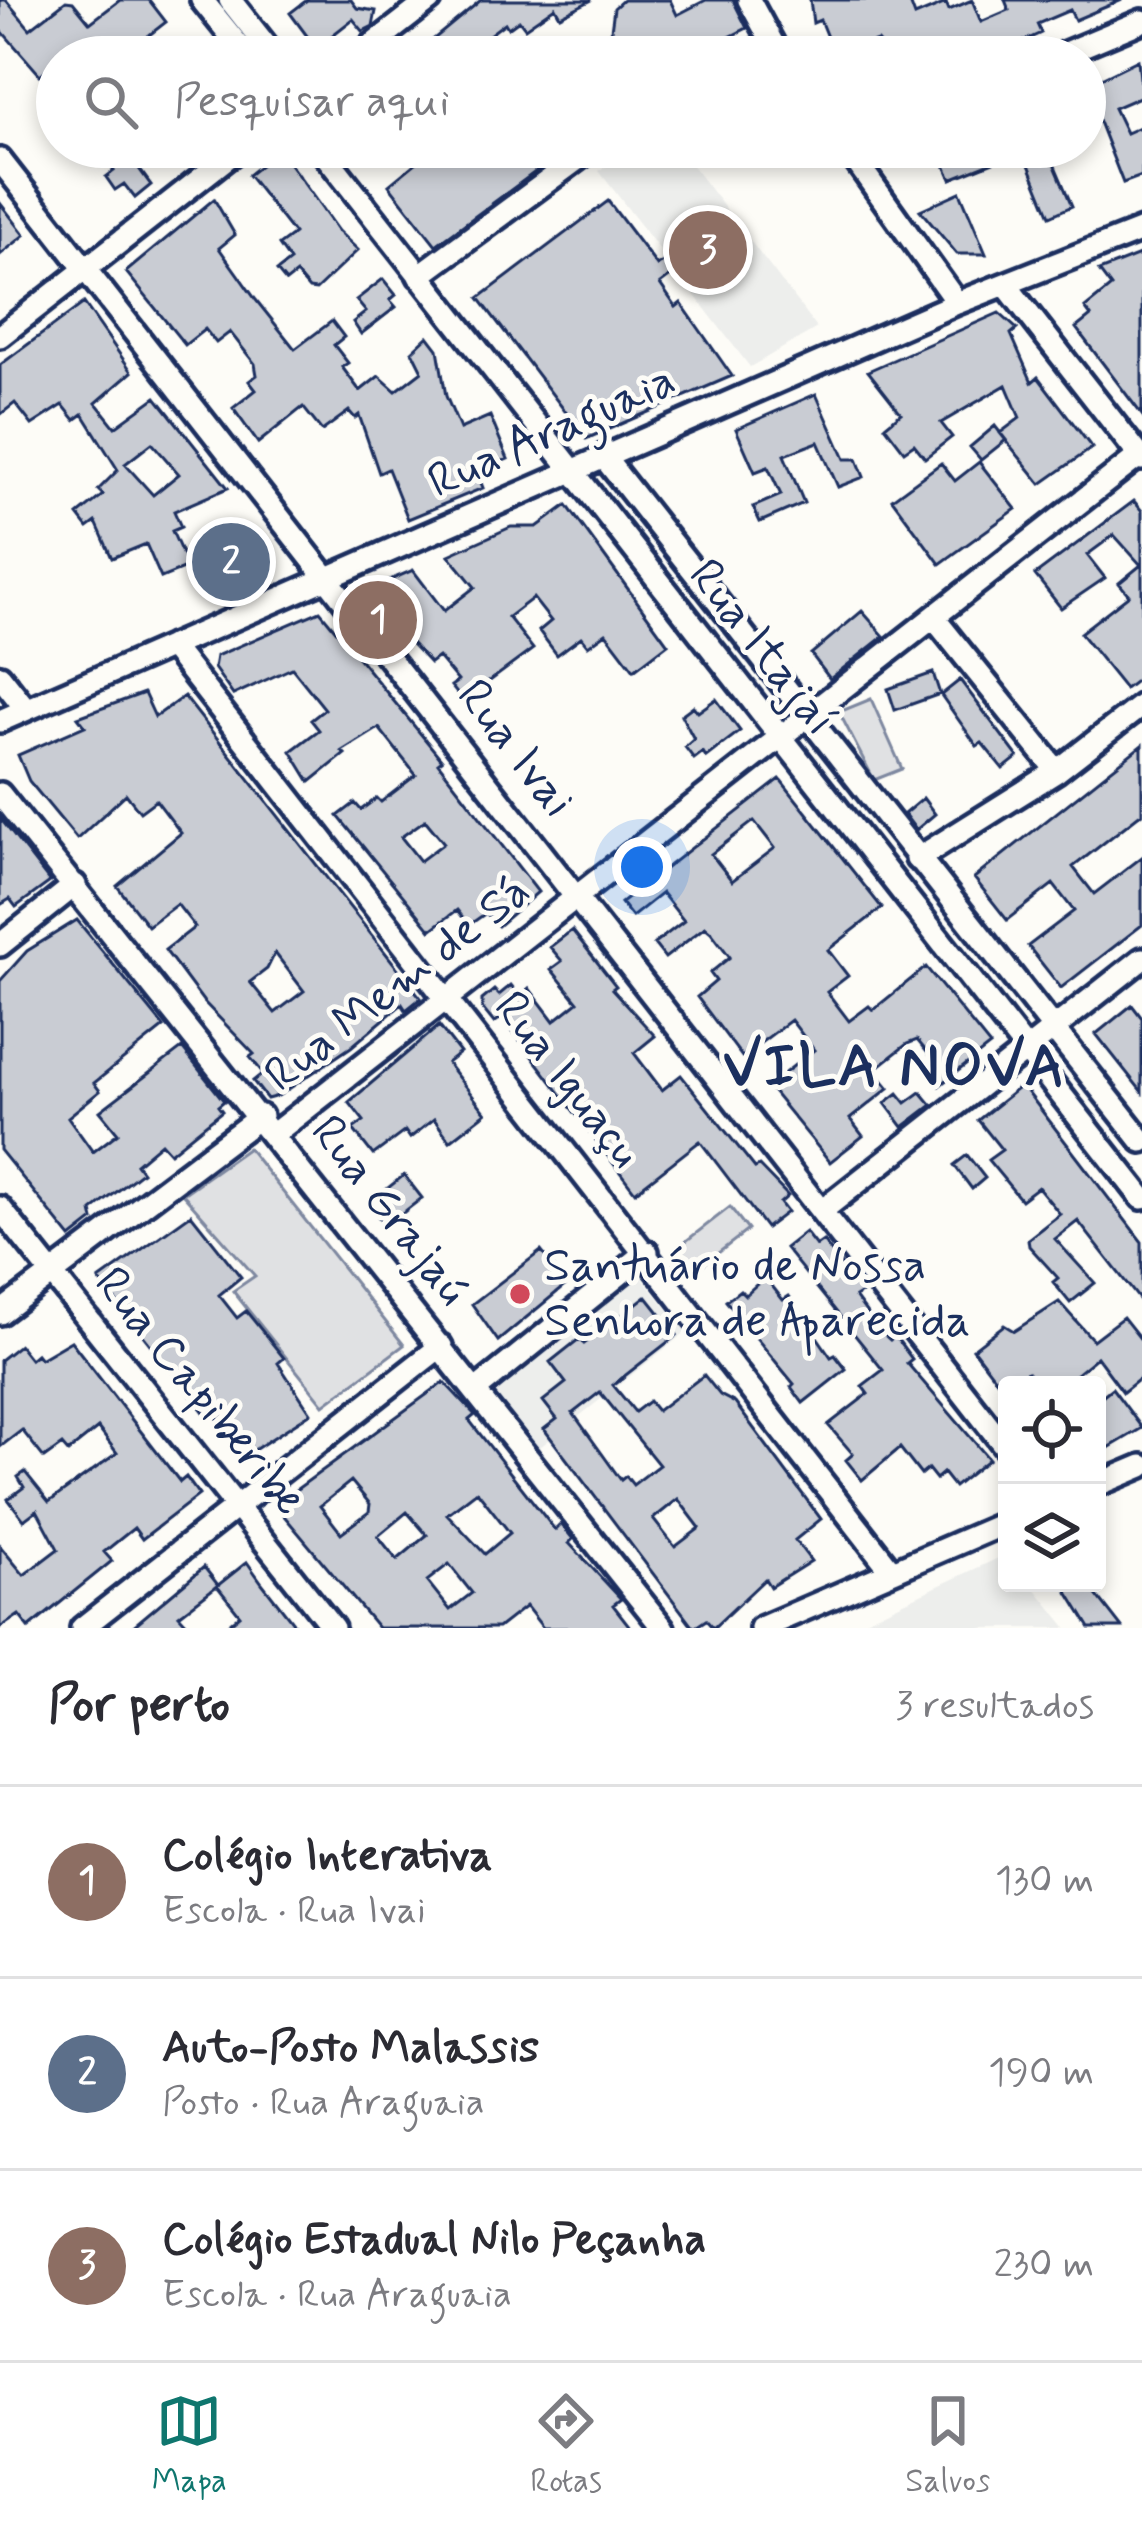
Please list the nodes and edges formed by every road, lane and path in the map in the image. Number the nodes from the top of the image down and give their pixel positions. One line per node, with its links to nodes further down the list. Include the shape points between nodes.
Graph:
1 (202, 0): 6 (street)
2 (230, 0): 7 (street)
3 (430, 0): 8 (street)
4 (749, 0): 9 (street)
5 (1142, 20): 10 (street)
6 (231, 36)
7 (258, 36)
8 (384, 36)
9 (767, 36)
10 (1105, 36)
11 (0, 160): 17 (street, Rua Ivai)
12 (214, 168): 17 (street)
13 (335, 168): 18 (street, Rua Itajaí)
14 (566, 168): 18 (street)
15 (861, 168): 20 (street)
16 (1142, 230): 19 (street, Rua Araguaia)
17 (86, 267): 21 (street); 25 (street, Rua Ivai)
18 (419, 276): 24 (street, Rua Itajaí)
19 (1006, 285): 20 (street, Rua Araguaia); 23 (street)
20 (957, 303): 22 (street, Rua Araguaia)
21 (0, 336)
22 (603, 456): 24 (street, Rua Araguaia); 31 (street, Rua Itajaí)
23 (1141, 458): 26 (street, Rua Mem de Sá)
24 (570, 470): 25 (street, Rua Araguaia); 33 (street, Rua Itajaí)
25 (326, 577): 27 (street, Rua Araguaia); 38 (street, Rua Ivai)
26 (934, 618): 31 (street, Rua Mem de Sá); 34 (street)
27 (171, 646): 30 (street, Rua Araguaia); 41 (street, Rua Iguaçu)
28 (0, 676): 30 (street)
29 (1142, 705): 34 (street)
30 (26, 709): 32 (street, Rua Araguaia)
31 (806, 717): 33 (street, Rua Mem de Sá); 36 (street, Rua Itajaí)
32 (0, 721)
33 (780, 738): 38 (street, Rua Mem de Sá); 43 (street, Rua Itajaí)
34 (1057, 771): 36 (street)
35 (0, 794): 37 (street, Rua Grajaú)
36 (916, 859): 42 (street, Rua Itajaí)
37 (75, 885): 39 (street); 44 (street, Rua Grajaú)
38 (578, 896): 41 (street, Rua Mem de Sá); 48 (street, Rua Ivai)
39 (0, 945)
40 (1142, 959): 42 (street)
41 (448, 997): 44 (street, Rua Mem de Sá); 49 (street, Rua Iguaçu)
42 (1053, 1029): 43 (street); 45 (street, Rua Itajaí)
43 (1024, 1052): 46 (street, Rua Itajaí); 48 (street)
44 (268, 1124): 50 (street, Rua Mem de Sá); 52 (street, Rua Grajaú)
45 (1142, 1141)
46 (1142, 1198)
47 (0, 1208): 50 (street, Rua Capiberibe)
48 (824, 1209): 54 (street, Rua Ivai)
49 (647, 1252): 53 (street); 59 (street, Rua Iguaçu)
50 (51, 1274): 51 (street, Rua Mem de Sá); 57 (street, Rua Capiberibe)
51 (0, 1313)
52 (441, 1346): 53 (street, Rua Grajaú); 57 (street)
53 (476, 1390): 62 (street, Rua Grajaú)
54 (998, 1437)
55 (1142, 1466): 56 (street)
56 (1099, 1484)
57 (238, 1507): 60 (street); 61 (street, Rua Capiberibe)
58 (998, 1526): 59 (street)
59 (891, 1570): 63 (street)
60 (82, 1628)
61 (333, 1628)
62 (663, 1628)
63 (761, 1628)

